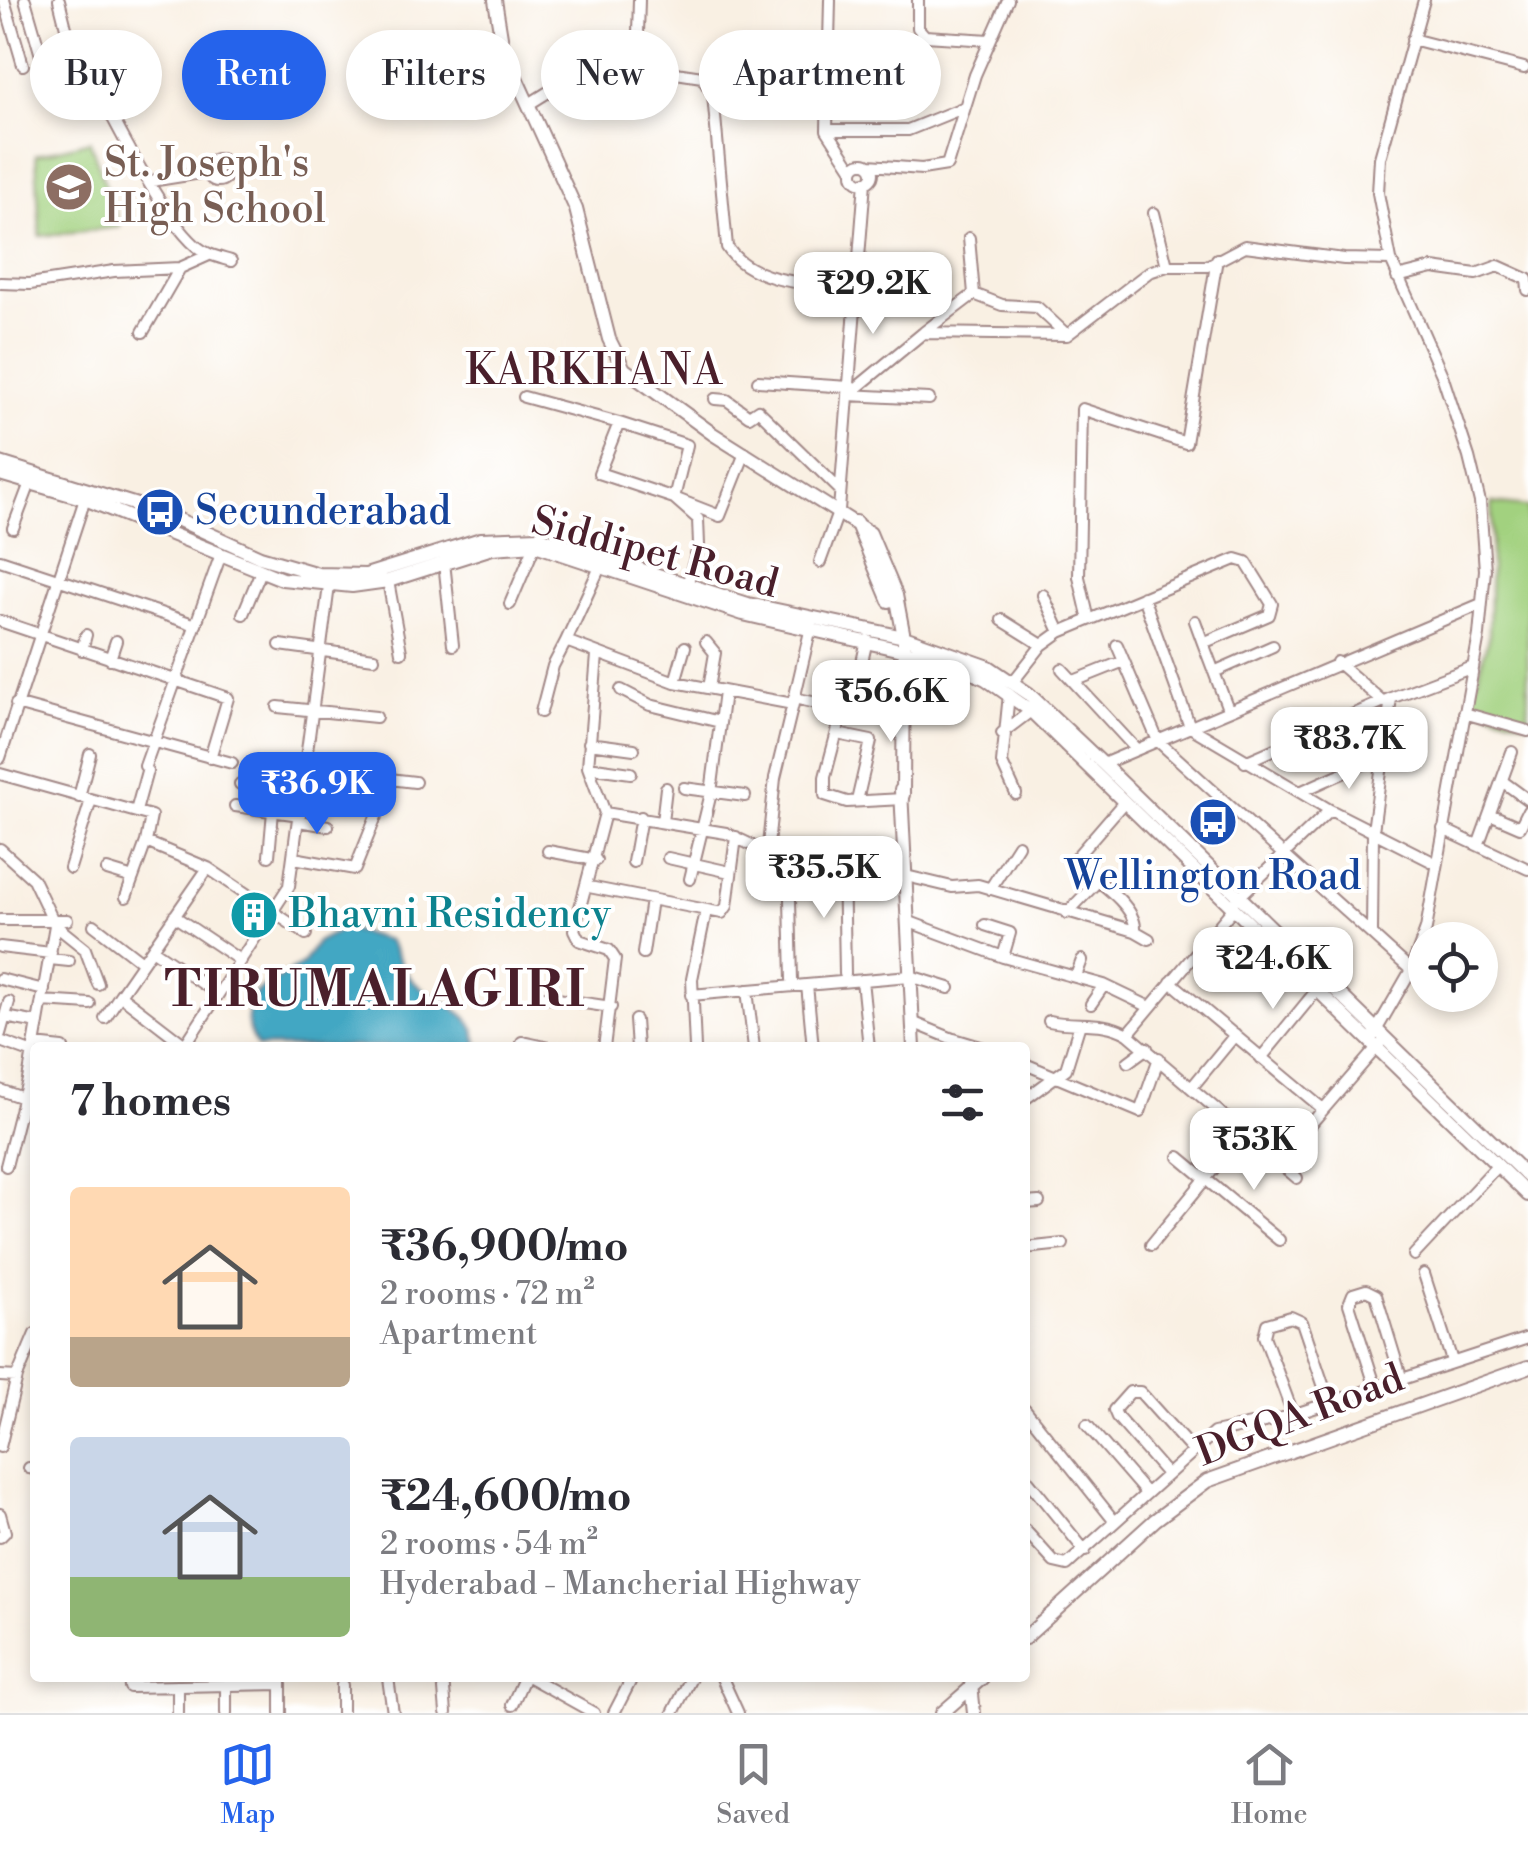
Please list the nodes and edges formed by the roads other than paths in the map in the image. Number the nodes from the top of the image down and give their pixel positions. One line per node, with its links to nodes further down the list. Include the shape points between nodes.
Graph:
1 (4, 0): 14 (street)
2 (25, 0): 10 (street)
3 (58, 0): 24 (street, via 66,28)
4 (495, 0): 18 (main road, via 503,49)
5 (639, 0): 11 (street)
6 (830, 0): 20 (street)
7 (918, 0): 13 (street, via 918,28 925,36)
8 (1008, 0): 13 (street)
9 (1424, 0): 12 (street)
10 (34, 30)
11 (638, 30)
12 (1412, 38): 15 (street); 30 (street, via 1380,158 1378,193)
13 (990, 40): 19 (street)
14 (23, 65)
15 (1524, 68)
16 (679, 71): 36 (street, via 709,84 727,247 736,262 786,280)
17 (541, 96): 18 (street)
18 (529, 104): 48 (main road, via 576,209 609,339 624,370)
19 (965, 107): 20 (street, via 908,130); 21 (street, via 947,165)
20 (828, 130): 22 (street)
21 (869, 165): 22 (street); 25 (street)
22 (853, 170): 25 (street)
23 (208, 172): 24 (street)
24 (151, 181): 28 (street, via 186,235)
25 (865, 182): 36 (street)
26 (1154, 213): 32 (street)
27 (969, 238): 38 (street)
28 (209, 255): 31 (street); 33 (street)
29 (1217, 259): 30 (street, via 1246,246); 32 (street, via 1207,266); 76 (street, via 1186,442 1082,409 1079,577)
30 (1390, 260): 34 (street)
31 (231, 261)
32 (1167, 266): 41 (street, via 1148,272)
33 (180, 268): 35 (street); 39 (street)
34 (1397, 277): 37 (street, via 1432,268 1476,274 1498,266 1528,278); 73 (street, via 1442,375 1469,458 1484,537)
35 (0, 283)
36 (857, 289): 43 (street)
37 (1528, 290)
38 (974, 294): 40 (street); 41 (street, via 1002,305 1037,307)
39 (143, 332)
40 (923, 333): 41 (street); 43 (street)
41 (1067, 335)
42 (758, 381): 43 (street)
43 (848, 391): 45 (street); 54 (street)
44 (524, 397): 47 (street)
45 (928, 399)
46 (714, 400): 54 (street, via 727,400 749,416 758,410)
47 (619, 424): 49 (street); 55 (street, via 599,473)
48 (701, 425): 49 (street); 50 (main road)
49 (686, 445): 55 (street)
50 (745, 452): 55 (street, via 720,516); 57 (main road)
51 (0, 463): 68 (main road, Siddipet Road, via 166,514 260,557 318,574 366,575 481,539 518,535)
52 (0, 474): 53 (main road, Siddipet Road)
53 (30, 483): 56 (main road, Siddipet Road); 58 (street)
54 (840, 490): 57 (street)
55 (674, 498): 68 (street, via 698,519 699,545)
56 (85, 499): 60 (main road, Siddipet Road); 66 (street)
57 (839, 510): 63 (street); 88 (main road, via 870,532 891,581)
58 (14, 528)
59 (535, 545): 62 (main road, Siddipet Road); 64 (main road, Siddipet Road); 72 (street)
60 (221, 554): 65 (main road, Siddipet Road); 79 (street)
61 (0, 560): 66 (street)
62 (444, 562): 67 (main road, Siddipet Road); 93 (street)
63 (820, 562)
64 (600, 566): 80 (main road, Siddipet Road, via 743,614); 84 (street)
65 (261, 570): 69 (main road, Siddipet Road); 74 (street)
66 (59, 580): 79 (street); 82 (street)
67 (388, 580): 69 (main road, Siddipet Road); 98 (street)
68 (687, 585): 88 (main road, Siddipet Road)
69 (329, 586): 97 (street)
70 (1044, 595): 81 (street)
71 (1143, 598): 76 (street); 89 (street, via 1236,560 1246,562 1272,610); 128 (street)
72 (510, 604)
73 (1481, 604): 103 (street); 104 (street)
74 (243, 614)
75 (1002, 620): 91 (street)
76 (1088, 620): 81 (street)
77 (0, 621): 82 (street)
78 (1195, 622): 89 (street)
79 (196, 625): 107 (street)
80 (810, 628): 85 (main road, Siddipet Road); 116 (street)
81 (1060, 632): 91 (street)
82 (39, 635): 96 (street); 117 (street)
83 (86, 635): 96 (street)
84 (566, 640): 99 (street); 123 (street)
85 (867, 640): 88 (main road, Siddipet Road); 114 (street)
86 (116, 641): 101 (street)
87 (706, 642): 110 (street, via 716,652)
88 (900, 642): 111 (main road); 126 (main road); 160 (main road)
89 (1203, 643): 106 (street)
90 (280, 645): 97 (street)
91 (1042, 645): 111 (street)
92 (1117, 645): 102 (street)
93 (454, 646)
94 (1273, 646): 106 (street)
95 (685, 647): 109 (street)
96 (82, 650): 101 (street)
97 (322, 651): 100 (street); 121 (street)
98 (401, 652)
99 (597, 655): 109 (street); 134 (street)
100 (374, 658)
101 (110, 660): 107 (street)
102 (1124, 661): 108 (street); 133 (street)
103 (1337, 662): 115 (street); 120 (street)
104 (1473, 667): 115 (street); 124 (street)
105 (1062, 669): 108 (street)
106 (1214, 672): 120 (street)
107 (177, 681): 132 (street); 141 (street, via 228,698)
108 (1074, 681): 136 (street)
109 (675, 682): 110 (street)
110 (709, 688): 113 (street)
111 (1011, 688): 122 (main road); 130 (street); 144 (main road)
112 (621, 690): 127 (street, via 650,705)
113 (724, 692): 116 (street); 127 (street)
114 (855, 693)
115 (1386, 699): 139 (street); 142 (street)
116 (794, 701): 119 (street); 186 (street)
117 (16, 704): 132 (street); 140 (street)
118 (278, 707): 121 (street)
119 (843, 709): 126 (street); 163 (street, via 823,790 830,798)
120 (1228, 709): 128 (street)
121 (314, 711): 125 (street); 146 (street)
122 (1031, 711): 130 (street); 164 (main road)
123 (541, 712)
124 (1464, 713): 129 (street); 177 (street)
125 (376, 717)
126 (898, 721): 160 (main road)
127 (720, 722): 157 (street)
128 (1190, 727): 133 (street); 142 (street)
129 (1528, 731)
130 (1002, 732): 158 (street, via 1003,772)
131 (842, 735): 163 (street, via 871,741)
132 (152, 740): 141 (street); 167 (street)
133 (1158, 741): 136 (street); 185 (street)
134 (589, 743): 135 (street); 145 (street)
135 (634, 749)
136 (1136, 749): 144 (street)
137 (1512, 752): 150 (street)
138 (90, 754): 161 (street)
139 (1383, 755): 156 (street); 178 (street)
140 (0, 758)
141 (210, 758): 143 (street)
142 (1245, 762): 156 (street)
143 (232, 763)
144 (1103, 764): 210 (main road)
145 (588, 767): 147 (street); 170 (street)
146 (305, 769): 149 (street); 155 (street)
147 (630, 772)
148 (0, 774): 161 (street)
149 (392, 778): 151 (street); 188 (street, via 355,869)
150 (1502, 781): 162 (street); 171 (street)
151 (415, 782)
152 (240, 784): 155 (street)
153 (666, 788): 174 (street)
154 (684, 788): 157 (street)
155 (303, 792): 173 (street)
156 (1300, 792): 166 (street)
157 (712, 793): 159 (street); 176 (street)
158 (1016, 794)
159 (745, 796)
160 (903, 797): 163 (street); 190 (main road)
161 (85, 798): 167 (street); 197 (street)
162 (1528, 800)
163 (857, 801)
164 (1124, 802): 205 (street, via 1072,861); 210 (main road)
165 (236, 806): 168 (street)
166 (1330, 810): 178 (street); 185 (street)
167 (136, 811): 180 (street, via 152,820)
168 (273, 811): 173 (street); 187 (street)
169 (1528, 811): 171 (street, via 1520,827)
170 (605, 813): 172 (street); 192 (street)
171 (1490, 814): 181 (street)
172 (641, 817): 174 (street); 194 (street)
173 (299, 818): 175 (street); 188 (street)
174 (662, 822): 176 (street)
175 (328, 826)
176 (704, 829): 179 (street); 195 (street)
177 (1442, 829): 181 (street); 196 (street)
178 (1373, 831): 196 (street); 221 (street)
179 (736, 837): 186 (street); 201 (street)
180 (146, 842): 198 (street); 203 (street)
181 (1479, 844): 199 (street)
182 (1018, 845): 207 (street)
183 (0, 850): 216 (street, via 33,879)
184 (548, 851): 192 (street)
185 (1281, 854): 210 (street); 221 (street)
186 (767, 855): 191 (street)
187 (269, 856)
188 (294, 858): 212 (street, via 290,886)
189 (668, 858): 195 (street)
190 (905, 858): 193 (street); 202 (main road)
191 (789, 859): 193 (street); 240 (street)
192 (596, 860): 206 (street)
193 (842, 860): 235 (street)
194 (633, 862)
195 (694, 864): 201 (street); 204 (street)
196 (1438, 864): 218 (street)
197 (70, 868)
198 (208, 868): 212 (street); 214 (street)
199 (1528, 868)
200 (107, 870): 203 (street)
201 (730, 872): 211 (street, via 724,912)
202 (906, 876): 207 (street); 217 (main road)
203 (132, 878): 208 (street)
204 (690, 878)
205 (1097, 882): 213 (street); 220 (street, via 1134,918)
206 (589, 887): 209 (street); 257 (street, via 576,936 612,953)
207 (990, 889): 213 (street)
208 (126, 897)
209 (651, 900): 211 (street); 227 (street)
210 (1235, 904): 242 (street); 248 (main road); 268 (main road)
211 (706, 911): 251 (street)
212 (272, 914): 222 (street); 232 (street)
213 (1067, 914): 220 (street)
214 (174, 916): 225 (street); 232 (street)
215 (0, 920): 216 (street)
216 (59, 922): 228 (street); 243 (street, via 86,950)
217 (906, 922): 226 (street); 236 (main road)
218 (1427, 922)
219 (94, 925): 233 (street)
220 (1135, 931): 223 (street)
221 (1372, 932): 234 (street)
222 (306, 934)
223 (1148, 939)
224 (0, 947): 228 (street)
225 (152, 949): 233 (street); 249 (street)
226 (989, 951): 229 (street); 229 (street, via 991,927 1010,933)
227 (644, 953)
228 (50, 956): 231 (street); 252 (street)
229 (1002, 957): 237 (street)
230 (1082, 960): 237 (street)
231 (69, 961)
232 (241, 961): 249 (street)
233 (142, 962): 250 (street)
234 (1408, 967)
235 (846, 974)
236 (910, 976): 241 (street); 246 (street); 263 (main road)
237 (1076, 976): 245 (street)
238 (1408, 976): 268 (street)
239 (0, 980): 252 (street)
240 (792, 980)
241 (862, 980): 244 (street); 278 (street)
242 (1171, 982): 258 (street); 267 (street)
243 (98, 984)
244 (806, 985): 247 (street); 277 (street)
245 (1104, 985): 256 (street); 258 (street)
246 (949, 988)
247 (747, 990): 251 (street); 276 (street)
248 (1316, 991): 268 (main road); 284 (street)
249 (218, 994): 272 (street)
250 (120, 995): 260 (street); 271 (street)
251 (691, 995): 275 (street)
252 (44, 996): 255 (street); 264 (street)
253 (544, 997): 257 (street)
254 (9, 1002): 259 (street)
255 (90, 1004)
256 (1091, 1004)
257 (611, 1007): 273 (street)
258 (1150, 1008): 266 (street)
259 (5, 1018): 264 (street); 269 (street)
260 (105, 1018)
261 (635, 1020): 274 (street)
262 (1049, 1021): 265 (street)
263 (912, 1022): 279 (main road); 280 (street)
264 (38, 1023): 270 (street)
265 (1079, 1027): 266 (street, via 1106,1024); 287 (street)
266 (1128, 1034): 282 (street)
267 (1235, 1036): 284 (street); 289 (street)
268 (1378, 1039): 293 (street); 299 (main road); 302 (main road)
269 (0, 1040): 281 (street)
270 (35, 1042)
271 (181, 1042)
272 (187, 1042)
273 (605, 1042)
274 (637, 1042)
275 (695, 1042)
276 (753, 1042)
277 (812, 1042)
278 (868, 1042)
279 (914, 1042)
280 (955, 1042)
281 (30, 1048)
282 (1147, 1048): 283 (street); 285 (street)
283 (1159, 1058): 287 (street, via 1140,1112); 289 (street)
284 (1261, 1058): 293 (street)
285 (1128, 1062)
286 (1030, 1066): 287 (street)
287 (1058, 1079): 291 (street)
288 (30, 1082): 292 (street)
289 (1193, 1086): 294 (street)
290 (0, 1090): 292 (street)
291 (1030, 1096)
292 (24, 1098): 296 (street)
293 (1323, 1109): 298 (street)
294 (1243, 1133): 298 (street); 301 (street)
295 (0, 1135): 296 (street)
296 (13, 1136): 300 (street)
297 (1179, 1157): 301 (street)
298 (1278, 1162): 303 (street)
299 (1498, 1165): 304 (main road); 311 (street)
300 (6, 1166)
301 (1204, 1177): 307 (street); 309 (street)
302 (1528, 1177)
303 (1297, 1178)
304 (1528, 1195)
305 (1039, 1202): 306 (street)
306 (1030, 1203)
307 (1279, 1240)
308 (1063, 1244): 310 (street)
309 (1151, 1245)
310 (1030, 1247)
311 (1414, 1255)
312 (1424, 1274): 315 (street)
313 (1528, 1338): 315 (street)
314 (30, 1346): 318 (street)
315 (1452, 1361): 319 (street)
316 (1528, 1366): 331 (main road, DGQA Road, via 1207,1481)
317 (0, 1376): 318 (street)
318 (17, 1377): 325 (street)
319 (1400, 1377): 320 (street); 320 (street, via 1376,1296 1366,1290 1353,1294 1349,1304)
320 (1375, 1385): 321 (street)
321 (1330, 1402): 322 (street); 322 (street, via 1302,1322 1292,1317 1268,1324 1264,1336)
322 (1293, 1414): 326 (street, via 1231,1426)
323 (1030, 1415): 332 (street)
324 (1087, 1425): 329 (street)
325 (0, 1447)
326 (1192, 1450): 327 (street); 327 (street, via 1140,1392 1130,1392 1114,1410)
327 (1166, 1473): 329 (street)
328 (1030, 1483): 335 (street)
329 (1143, 1496): 331 (street); 332 (street)
330 (0, 1514): 334 (street)
331 (1156, 1520): 336 (main road, DGQA Road)
332 (1115, 1522): 335 (street)
333 (1030, 1535): 335 (street, via 1061,1566)
334 (0, 1537)
335 (1085, 1550)
336 (1030, 1633)
337 (130, 1682): 351 (street, via 130,1688)
338 (267, 1682): 349 (street)
339 (281, 1682): 356 (street)
340 (389, 1682): 358 (street)
341 (443, 1682): 359 (street)
342 (525, 1682): 352 (street)
343 (533, 1682): 353 (street)
344 (630, 1682): 361 (street)
345 (689, 1682): 362 (street)
346 (724, 1682): 363 (street)
347 (973, 1682): 364 (main road)
348 (974, 1682): 365 (main road)
349 (226, 1685): 351 (street); 355 (street)
350 (342, 1685): 357 (street)
351 (178, 1686): 354 (street)
352 (512, 1705)
353 (573, 1708): 360 (street)
354 (178, 1713)
355 (226, 1713)
356 (282, 1713)
357 (342, 1713)
358 (393, 1713)
359 (446, 1713)
360 (594, 1713)
361 (614, 1713)
362 (672, 1713)
363 (738, 1713)
364 (942, 1713)
365 (974, 1713)

